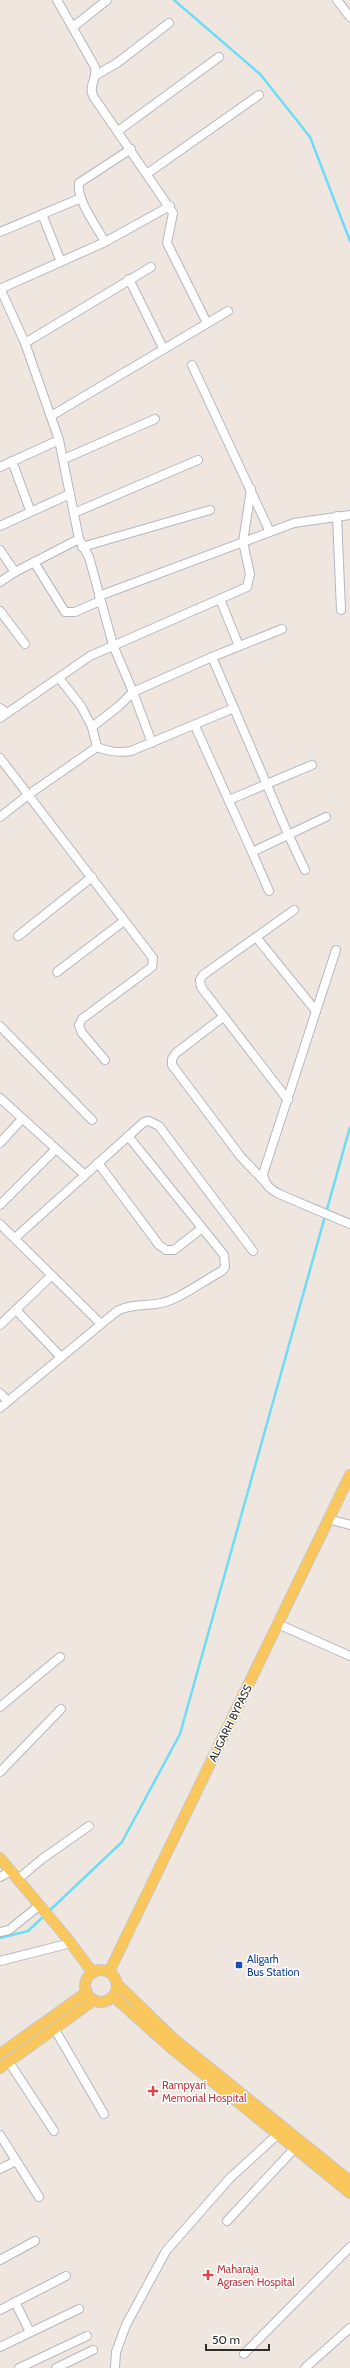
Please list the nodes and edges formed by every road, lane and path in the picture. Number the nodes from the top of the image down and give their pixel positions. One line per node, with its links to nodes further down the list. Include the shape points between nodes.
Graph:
1 (57, 0): 6 (street)
2 (107, 0): 6 (street)
3 (337, 0): 4 (street)
4 (350, 18)
5 (168, 23): 8 (street, via 117,63)
6 (73, 27): 8 (street, via 95,67)
7 (219, 57): 10 (street)
8 (96, 75): 10 (street, via 91,92)
9 (259, 95): 12 (street)
10 (118, 131): 11 (street)
11 (130, 149): 12 (street); 13 (street, via 83,178 78,189)
12 (148, 173): 14 (street)
13 (81, 198): 15 (street); 17 (street)
14 (170, 206): 17 (street); 23 (street, via 173,218 167,243)
15 (42, 214): 16 (street); 18 (street)
16 (0, 232)
17 (105, 242): 18 (street)
18 (61, 262): 21 (street)
19 (152, 267): 20 (street)
20 (129, 279): 24 (street); 25 (street)
21 (0, 288): 24 (street)
22 (228, 311): 23 (street)
23 (207, 323): 25 (street)
24 (24, 343): 27 (street)
25 (163, 348): 27 (street)
26 (192, 365): 34 (street)
27 (51, 416): 29 (street)
28 (155, 419): 30 (street)
29 (59, 440): 30 (street); 32 (street)
30 (64, 459): 35 (street)
31 (198, 460): 38 (street)
32 (12, 461): 33 (street); 36 (street)
33 (0, 467)
34 (251, 489): 42 (street); 43 (street)
35 (70, 494): 36 (street); 38 (street)
36 (30, 510): 41 (street)
37 (210, 510): 44 (street)
38 (74, 512): 44 (street)
39 (350, 515): 40 (street)
40 (337, 516): 42 (street, via 309,519); 51 (street)
41 (0, 526)
42 (270, 532): 43 (street)
43 (243, 542): 49 (street); 50 (street, via 250,582 242,590)
44 (81, 543): 46 (street); 49 (street, via 89,557)
45 (0, 550): 47 (street)
46 (34, 562): 47 (street); 49 (street, via 65,612 75,612)
47 (15, 572): 48 (street)
48 (0, 582)
49 (99, 599): 55 (street)
50 (220, 599): 55 (street); 56 (street)
51 (341, 610)
52 (0, 611): 54 (street)
53 (282, 629): 56 (street)
54 (25, 644)
55 (113, 645): 58 (street, via 90,656); 59 (street)
56 (239, 646): 57 (street)
57 (212, 658): 59 (street); 60 (street)
58 (59, 678): 61 (street); 63 (street, via 81,706)
59 (133, 692): 63 (street); 64 (street)
60 (234, 708): 62 (street); 68 (street)
61 (2, 713)
62 (195, 726): 64 (street); 70 (street)
63 (92, 727): 65 (street)
64 (152, 744): 65 (street, via 120,753 107,752)
65 (97, 747): 69 (street)
66 (0, 758): 69 (street)
67 (312, 765): 68 (street)
68 (266, 785): 70 (street); 73 (street)
69 (28, 795): 72 (street); 76 (street)
70 (229, 800): 74 (street)
71 (326, 816): 73 (street)
72 (0, 817)
73 (288, 834): 74 (street); 75 (street)
74 (252, 852): 77 (street)
75 (305, 870)
76 (92, 877): 79 (street); 80 (street)
77 (269, 891)
78 (294, 910): 81 (street)
79 (124, 921): 83 (street); 87 (street, via 153,958 154,963 82,1019 79,1025 82,1033)
80 (18, 936)
81 (256, 937): 84 (street); 85 (street, via 203,975 200,980 201,987)
82 (336, 950): 84 (street)
83 (57, 972)
84 (316, 1011): 89 (street)
85 (223, 1017): 89 (street); 97 (street, via 176,1053 172,1065 241,1157)
86 (1, 1029): 91 (street)
87 (105, 1060)
88 (0, 1098): 90 (street)
89 (288, 1100): 97 (street, via 265,1164)
90 (22, 1119): 93 (street); 94 (street)
91 (92, 1120)
92 (128, 1136): 95 (street); 101 (street); 103 (street, via 144,1122 154,1122 159,1126)
93 (0, 1143)
94 (56, 1149): 96 (street); 98 (street)
95 (98, 1163): 96 (street); 101 (street, via 159,1245 166,1250 174,1250)
96 (85, 1175): 102 (street)
97 (265, 1182): 99 (street, via 279,1194)
98 (0, 1205)
99 (348, 1223)
100 (0, 1224): 102 (street)
101 (201, 1229): 106 (street, via 224,1256 225,1267 222,1271 171,1300 125,1307)
102 (15, 1238): 104 (street)
103 (253, 1250)
104 (51, 1276): 105 (street); 106 (street)
105 (16, 1310): 107 (street); 108 (street)
106 (101, 1324): 108 (street)
107 (0, 1325)
108 (61, 1357): 110 (street)
109 (0, 1393): 110 (street)
110 (8, 1401): 111 (street)
111 (0, 1408)
112 (350, 1475): 113 (main road, ALIGARH BYPASS)
113 (328, 1519): 114 (street); 115 (main road, ALIGARH BYPASS)
114 (350, 1525)
115 (278, 1624): 116 (street); 130 (main road, ALIGARH BYPASS)
116 (350, 1656)
117 (60, 1657): 118 (street)
118 (0, 1707)
119 (61, 1709): 120 (street)
120 (0, 1772)
121 (89, 1826): 125 (street, via 42,1858)
122 (0, 1858): 123 (main road)
123 (11, 1871): 124 (street); 125 (main road)
124 (0, 1877)
125 (18, 1879): 126 (main road)
126 (43, 1908): 127 (street, via 9,1930); 128 (main road)
127 (0, 1932)
128 (69, 1940): 129 (street); 131 (main road)
129 (0, 1961)
130 (110, 1972): 131 (main road, via 101,1970); 132 (main road)
131 (93, 1973): 133 (main road, via 86,1984)
132 (117, 1984): 134 (main road); 146 (main road, via 175,2040)
133 (91, 1996): 134 (main road, via 104,2001); 135 (main road); 136 (main road)
134 (113, 1996): 142 (main road, via 170,2047)
135 (54, 2028): 137 (main road); 139 (street)
136 (0, 2054)
137 (9, 2062): 138 (main road); 140 (street)
138 (0, 2068)
139 (104, 2114)
140 (54, 2131)
141 (0, 2135): 144 (street)
142 (277, 2135): 143 (main road); 165 (street, via 230,2178 166,2251 126,2325 116,2352)
143 (294, 2149): 147 (main road); 149 (street)
144 (16, 2160): 145 (street); 148 (street)
145 (0, 2169)
146 (350, 2181)
147 (350, 2194)
148 (39, 2197)
149 (227, 2221)
150 (35, 2241): 152 (street)
151 (350, 2247): 162 (street)
152 (0, 2260)
153 (66, 2276): 154 (street)
154 (15, 2302): 156 (street); 158 (street)
155 (80, 2309): 158 (street)
156 (0, 2310)
157 (350, 2328): 166 (street)
158 (30, 2332): 160 (street)
159 (87, 2336): 163 (street)
160 (0, 2347)
161 (93, 2350): 164 (street)
162 (244, 2354)
163 (19, 2368)
164 (56, 2368)
165 (115, 2368)
166 (305, 2368)

